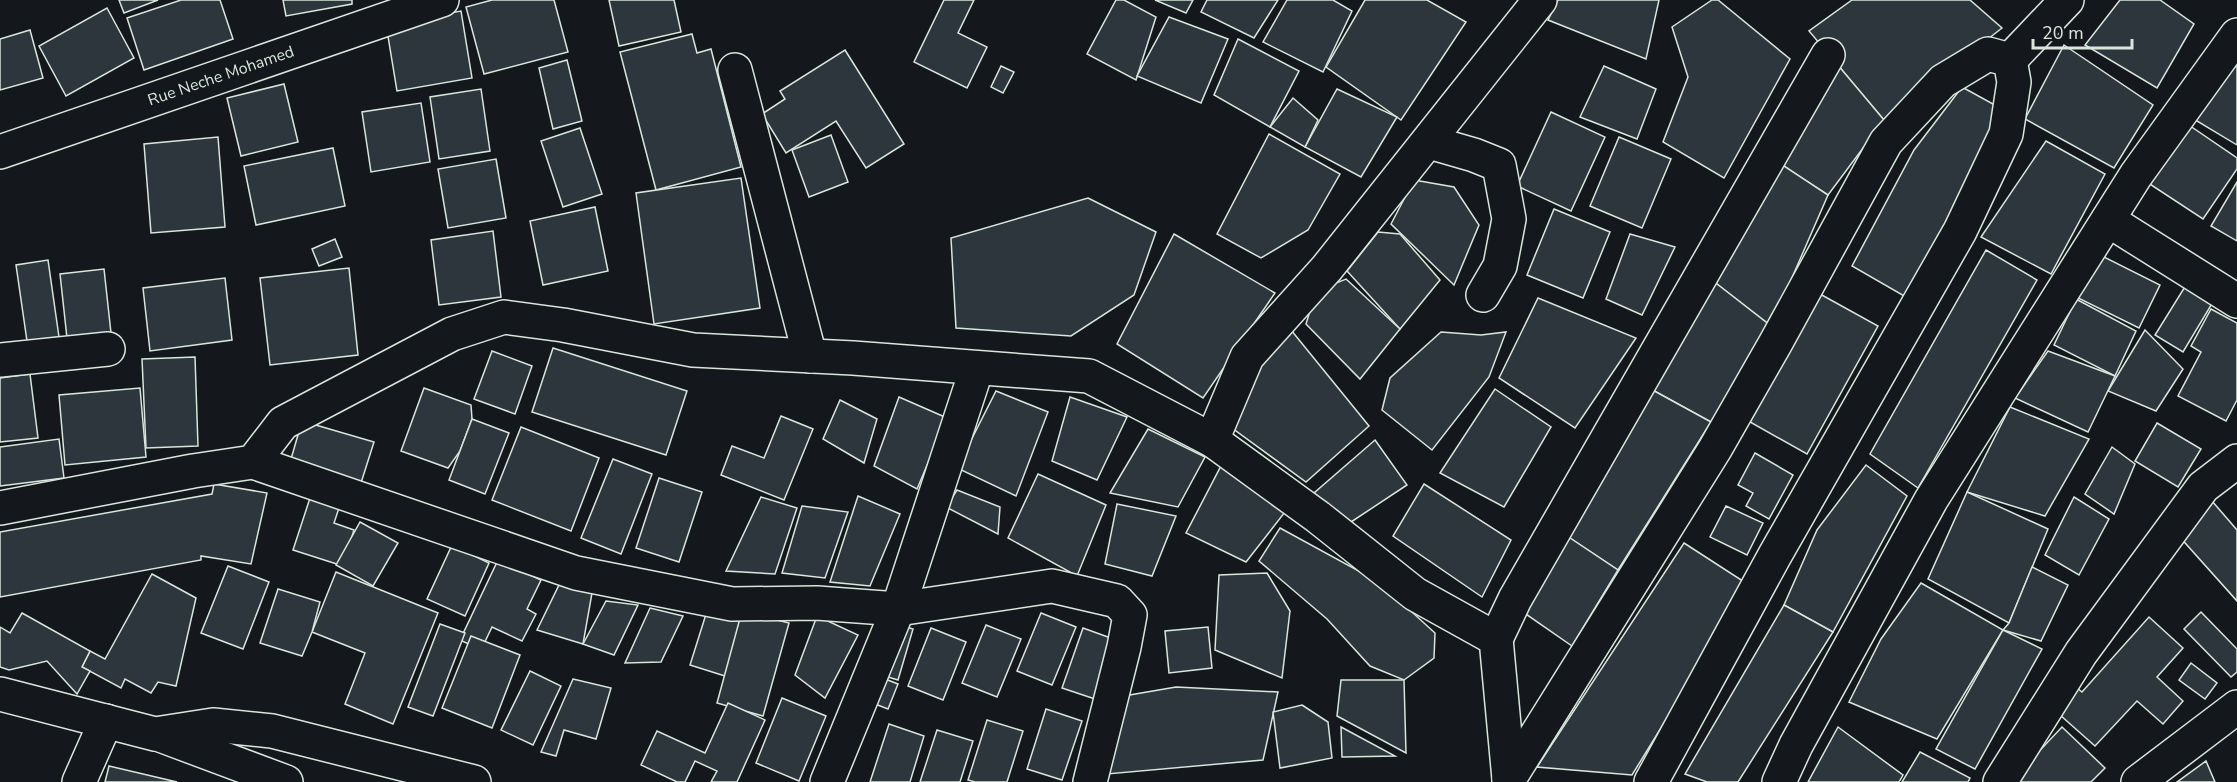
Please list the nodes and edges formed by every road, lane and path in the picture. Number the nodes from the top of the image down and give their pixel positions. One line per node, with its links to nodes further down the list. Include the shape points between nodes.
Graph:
1 (442, 0): 9 (street, Rue Neche Mohamed)
2 (1540, 0): 8 (street)
3 (2067, 0): 6 (street)
4 (2237, 35): 10 (street)
5 (1827, 55): 22 (street, via 1515,599)
6 (2010, 60): 28 (street, via 1988,54 1943,81 1886,142 1714,449); 33 (street, via 2014,82 2006,134 1960,231)
7 (735, 70): 14 (street)
8 (1429, 142): 11 (street, via 1499,165 1509,219 1500,266); 17 (street, via 1327,268 1247,357)
9 (0, 152)
10 (2108, 220): 12 (street); 34 (street, via 1930,500)
11 (1483, 295)
12 (2236, 298)
13 (108, 350): 15 (street)
14 (810, 356): 16 (street); 19 (street, via 693,350 504,317 452,334 283,423)
15 (0, 360)
16 (977, 368): 17 (street, via 1089,376); 21 (street)
17 (1212, 440): 22 (street, via 1415,594)
18 (2237, 461): 35 (street, via 2203,487 2081,653)
19 (253, 462): 20 (street); 21 (street, via 576,573 732,604 817,603)
20 (0, 508)
21 (898, 609): 31 (street); 32 (street, via 1052,586 1117,601 1130,615)
22 (1496, 639): 28 (street)
23 (0, 694): 25 (street)
24 (2237, 707): 36 (street)
25 (106, 721): 26 (street); 29 (street)
26 (155, 734): 27 (street); 30 (street, via 213,725 272,731)
27 (274, 780)
28 (1506, 781)
29 (79, 782)
30 (474, 782)
31 (827, 782)
32 (1089, 782)
33 (1651, 782)
34 (1779, 782)
35 (2000, 782)
36 (2138, 782)

